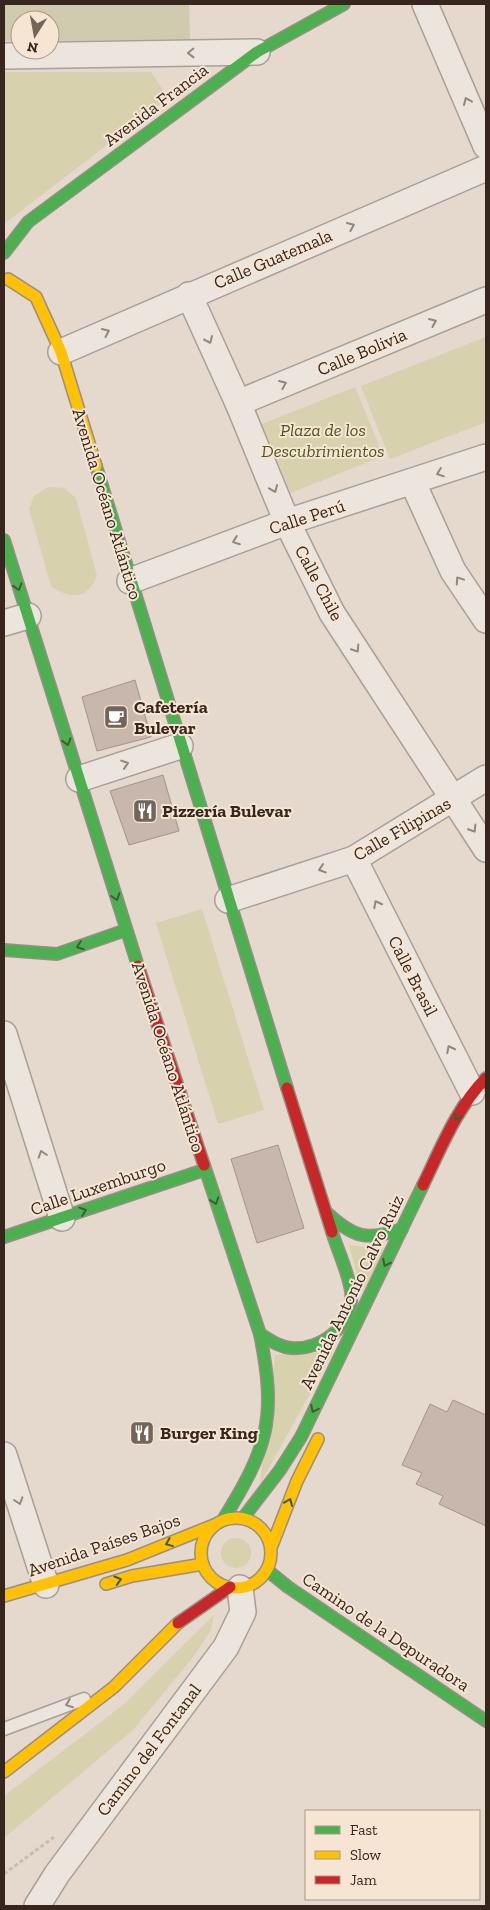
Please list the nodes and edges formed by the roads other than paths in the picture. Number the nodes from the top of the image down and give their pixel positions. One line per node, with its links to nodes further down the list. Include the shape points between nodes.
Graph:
1 (344, 4): 3 (street, Avenida Francia)
2 (426, 4): 5 (street, one-way to 2)
3 (257, 52): 4 (street, one-way to 4); 7 (street, Avenida Francia, via 28,222)
4 (4, 56)
5 (486, 146)
6 (486, 168): 9 (street, Calle Guatemala, one-way to 6)
7 (4, 253): 8 (street, via 9,273)
8 (6, 283): 11 (street, Avenida Océano Atlántico, via 36,297)
9 (189, 295): 11 (street, Calle Guatemala, one-way to 9); 12 (street, Calle Chile, one-way to 12)
10 (486, 300): 12 (street, Calle Bolivia, one-way to 10)
11 (61, 352): 17 (street, Avenida Océano Atlántico)
12 (238, 403): 15 (street, Calle Chile, one-way to 15)
13 (486, 457): 14 (street, Calle Perú, one-way to 14)
14 (413, 483): 15 (street, Calle Perú); 19 (street, one-way to 14, via 452,571)
15 (287, 522): 17 (street, Calle Perú, one-way to 17); 24 (street, Calle Chile, one-way to 24, via 332,613)
16 (4, 540): 18 (street, Avenida Océano Atlántico, one-way to 18)
17 (130, 581): 21 (street, Avenida Océano Atlántico)
18 (28, 616): 20 (street); 23 (street, Avenida Océano Atlántico, one-way to 23)
19 (486, 620)
20 (4, 623)
21 (180, 746): 23 (street, one-way to 21); 27 (street, Avenida Océano Atlántico)
22 (486, 778): 24 (street, Calle Filipinas)
23 (79, 779): 28 (street, Avenida Océano Atlántico, one-way to 28)
24 (455, 799): 25 (street, Calle Chile, one-way to 25); 26 (street, Calle Filipinas)
25 (486, 849)
26 (354, 859): 27 (street, Calle Filipinas, one-way to 27); 31 (street, Calle Brasil, one-way to 26)
27 (228, 900): 33 (street, Avenida Océano Atlántico)
28 (126, 930): 29 (street, one-way to 29, via 57,954); 32 (street, Avenida Océano Atlántico)
29 (4, 950)
30 (4, 1034): 34 (street, one-way to 30)
31 (482, 1090): 35 (street, Avenida Antonio Calvo Ruiz, one-way to 35, via 450,1130)
32 (204, 1170): 34 (street, Calle Luxemburgo, one-way to 32); 39 (street, Avenida Océano Atlántico, one-way to 39)
33 (326, 1213): 35 (street, via 344,1230 364,1238); 37 (street, Avenida Océano Atlántico)
34 (62, 1218): 36 (street, Calle Luxemburgo)
35 (402, 1229): 38 (street, Avenida Antonio Calvo Ruiz, one-way to 38)
36 (4, 1237)
37 (351, 1293): 38 (street, Avenida Océano Atlántico); 39 (street, via 344,1319 332,1337 316,1346 302,1349 281,1346)
38 (356, 1324): 40 (street, Avenida Océano Atlántico); 43 (street, Avenida Antonio Calvo Ruiz, one-way to 43, via 301,1437)
39 (260, 1334): 44 (street, Avenida Océano Atlántico, via 269,1372 270,1407 266,1437 256,1464)
40 (359, 1344)
41 (323, 1430): 45 (street, one-way to 41, via 297,1481)
42 (4, 1455): 48 (street, one-way to 48)
43 (243, 1518): 44 (street); 45 (street, via 262,1529)
44 (218, 1523): 47 (street, via 202,1543); 48 (street, Avenida Países Bajos, one-way to 48, via 128,1560)
45 (271, 1548): 46 (street)
46 (267, 1570): 50 (street, via 251,1585); 55 (street, Camino de la Depuradora)
47 (203, 1571): 49 (street, Avenida Países Bajos, one-way to 47, via 132,1576); 50 (street, via 216,1582)
48 (46, 1585): 51 (street, Avenida Países Bajos)
49 (95, 1587)
50 (235, 1587): 53 (street); 58 (street, Camino del Fontanal, via 243,1612 226,1647 58,1874)
51 (4, 1596)
52 (187, 1603): 53 (street)
53 (173, 1627): 54 (street)
54 (114, 1687): 56 (lane, one-way to 56); 57 (street)
55 (486, 1721)
56 (4, 1729)
57 (4, 1772)
58 (38, 1906)

